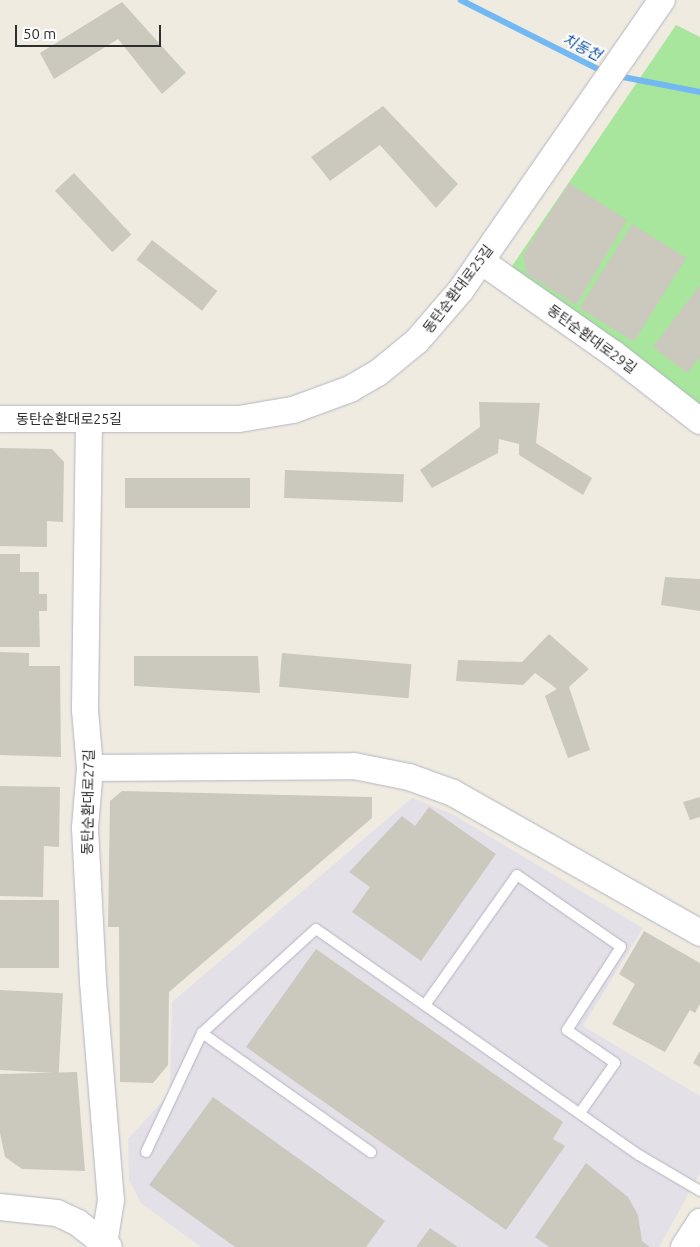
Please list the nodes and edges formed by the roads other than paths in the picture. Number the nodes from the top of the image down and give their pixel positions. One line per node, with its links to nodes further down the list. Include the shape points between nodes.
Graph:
1 (658, 6): 2 (street, 동탄순환대로25길)
2 (481, 261): 4 (street, 동탄순환대로25길, via 437,320 401,355 378,373 322,400 293,410 239,419); 5 (street, 동탄순환대로29길, via 614,354)
3 (0, 419): 4 (street, 동탄순환대로25길)
4 (88, 419): 6 (street, 동탄순환대로27길, via 85,710)
5 (700, 421)
6 (90, 768): 7 (street, via 354,766 409,777 453,793); 16 (street, 동탄순환대로27길, via 85,828 111,1200)
7 (700, 933)
8 (425, 1005): 9 (lane, via 316,929); 10 (lane); 10 (lane, via 517,875 621,947 567,1030 615,1063)
9 (202, 1033): 11 (lane); 12 (lane)
10 (580, 1113): 13 (lane, via 639,1155)
11 (146, 1152)
12 (371, 1152)
13 (700, 1191)
14 (0, 1207): 16 (street, 동탄순환대로27길, via 57,1213)
15 (700, 1222): 17 (street)
16 (107, 1245)
17 (684, 1247)

